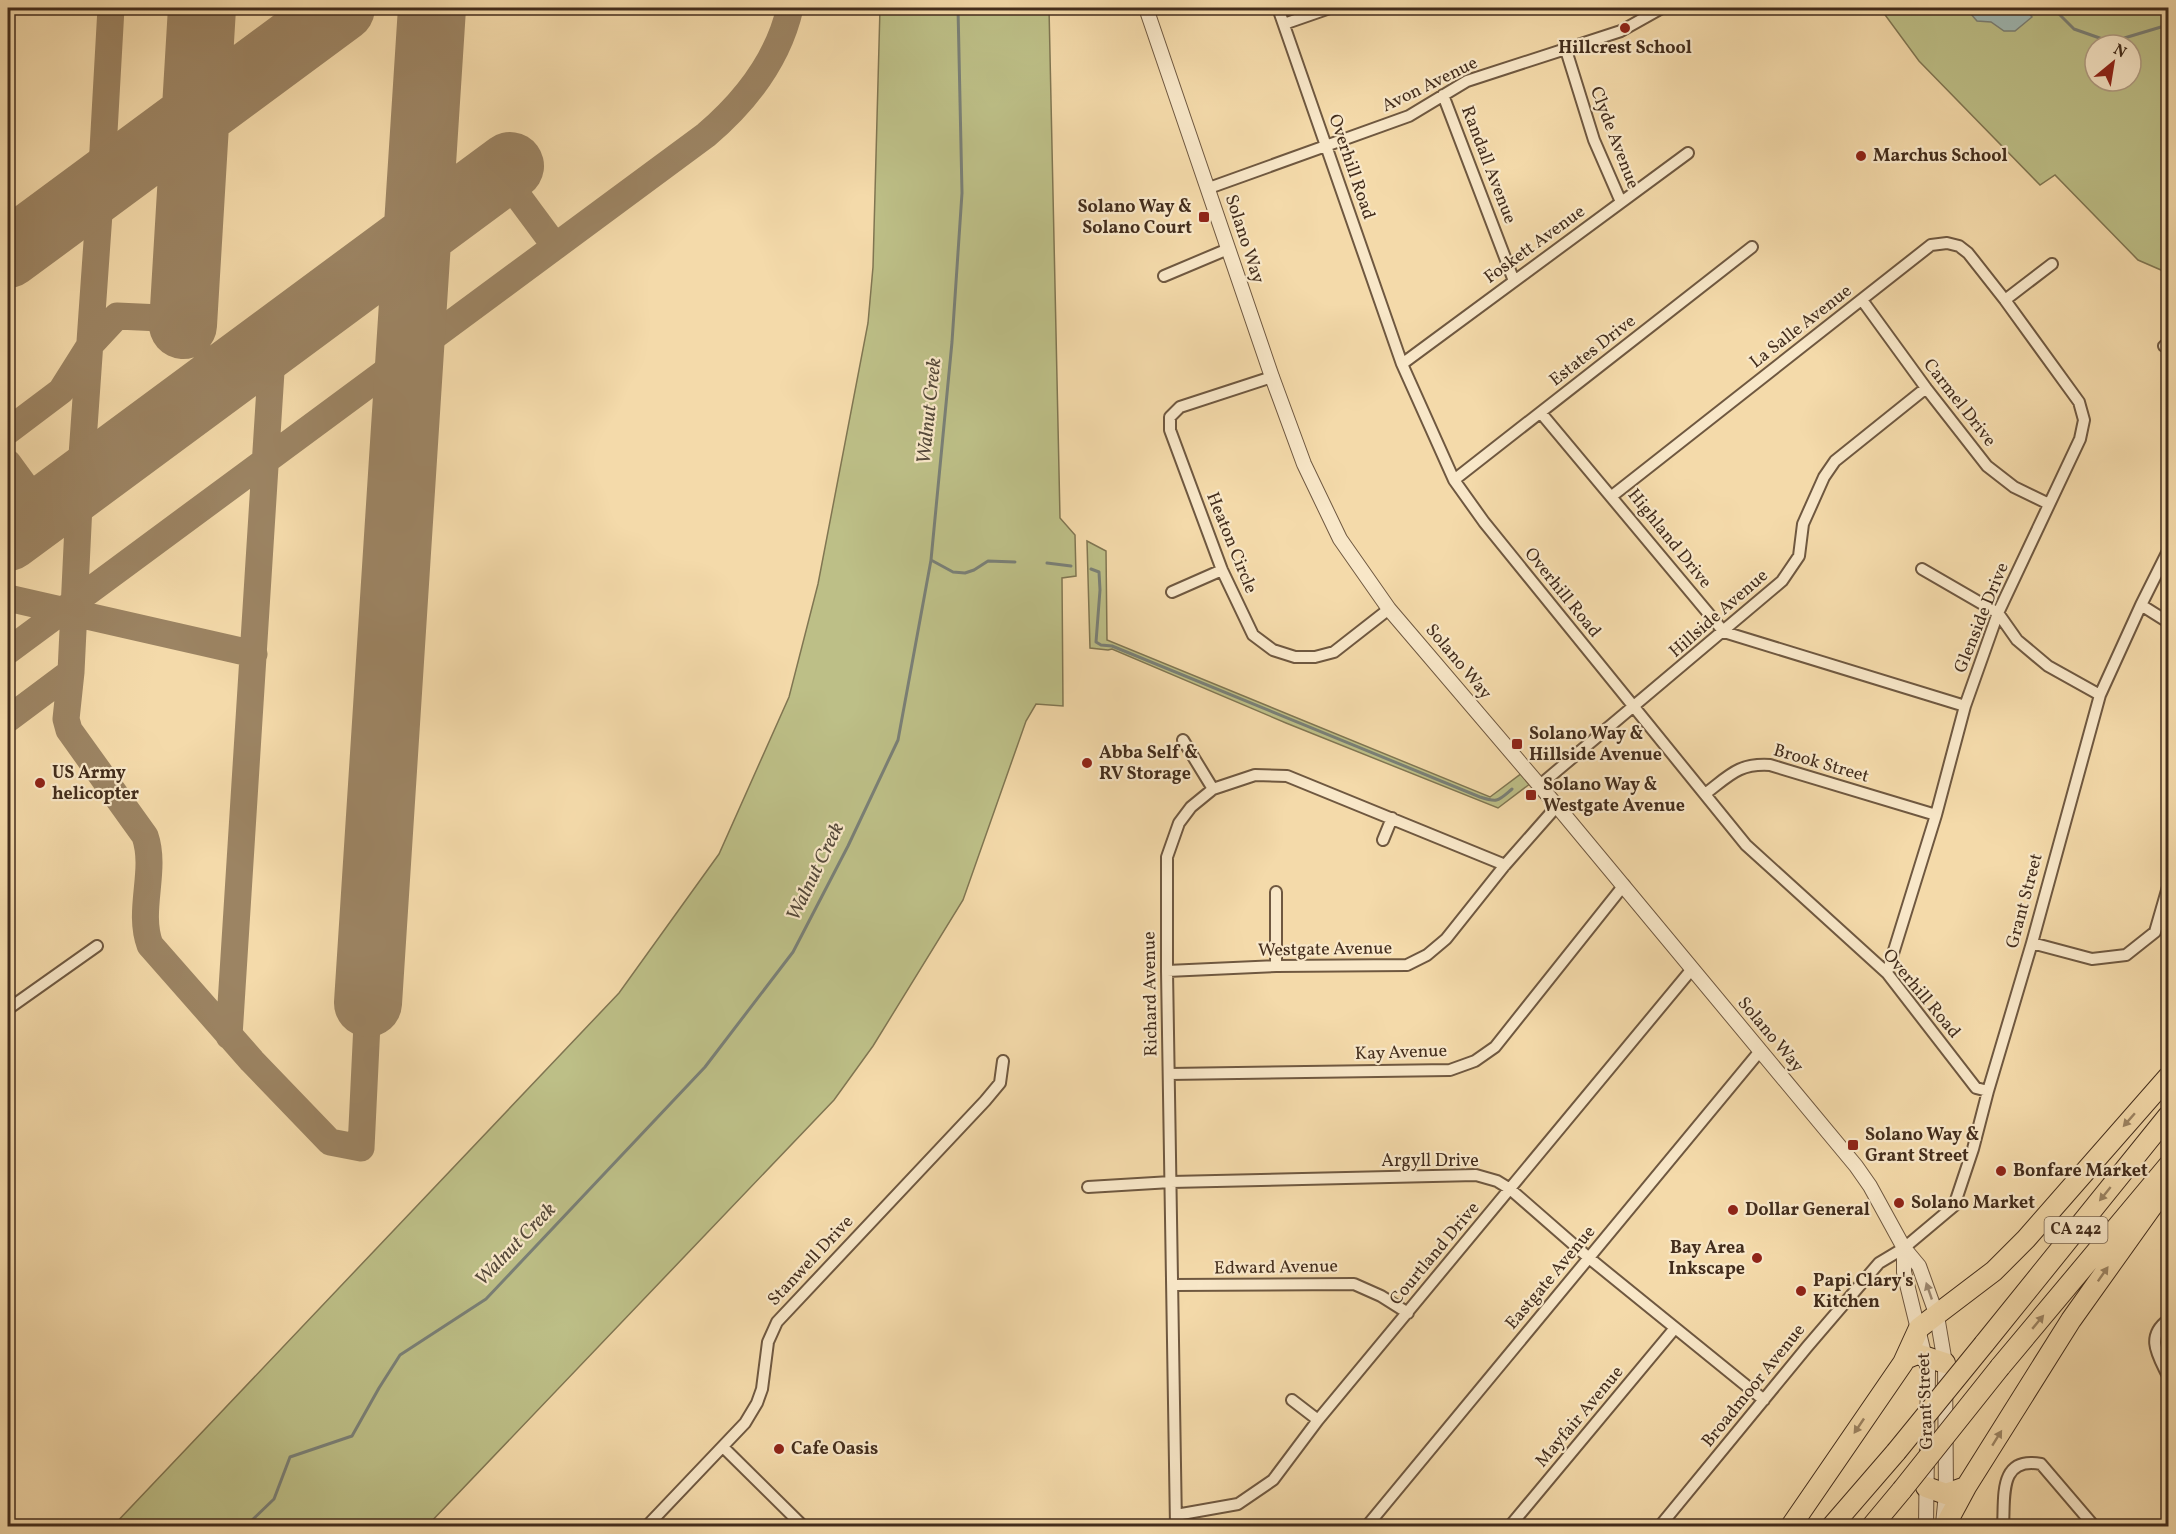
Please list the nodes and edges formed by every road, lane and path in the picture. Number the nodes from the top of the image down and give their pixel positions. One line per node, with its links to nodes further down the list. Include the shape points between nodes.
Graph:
1 (1146, 8): 10 (street, Solano Way)
2 (1278, 8): 5 (street, Overhill Road)
3 (1330, 8): 5 (street)
4 (1662, 8): 6 (street, Avon Avenue, via 1621,31)
5 (1284, 24): 8 (street, Overhill Road)
6 (1566, 50): 7 (street, Avon Avenue, via 1467,81); 11 (street, Clyde Avenue, via 1594,140)
7 (1443, 95): 8 (street, Avon Avenue, via 1409,116); 16 (street, Randall Avenue)
8 (1326, 147): 10 (street, Avon Avenue); 19 (street, Overhill Road)
9 (1688, 153): 11 (street, Foskett Avenue)
10 (1209, 188): 13 (street, Solano Way)
11 (1621, 202): 16 (street, Foskett Avenue)
12 (1752, 247): 22 (street, Estates Drive)
13 (1228, 249): 15 (street); 20 (street, Solano Way)
14 (2052, 264): 18 (street)
15 (1164, 276)
16 (1515, 281): 19 (street, Foskett Avenue)
17 (1862, 300): 18 (street, La Salle Avenue, via 1931,245 1947,243 1968,253); 21 (street, Carmel Drive); 24 (street, La Salle Avenue)
18 (2005, 300): 25 (street, Glenside Drive, via 2079,402 2084,420 2080,439)
19 (1402, 364): 23 (street, Overhill Road)
20 (1272, 377): 28 (street, Heaton Circle, via 1180,407 1170,417 1170,430); 31 (street, Solano Way, via 1304,464 1340,539)
21 (1926, 388): 25 (street, Carmel Drive, via 1987,466 2014,487); 34 (street, Hillside Avenue, via 1835,461 1803,524 1799,556 1782,581)
22 (1541, 413): 23 (street, Estates Drive); 24 (street, Highland Drive)
23 (1454, 480): 37 (street, Overhill Road)
24 (1612, 496): 34 (street, Highland Drive)
25 (2049, 504): 32 (street, Glenside Drive)
26 (2169, 551): 30 (street, Grant Street)
27 (1922, 569): 32 (street)
28 (1222, 570): 29 (street); 31 (street, Heaton Circle, via 1253,635 1273,651 1294,657 1334,652)
29 (1172, 592)
30 (2141, 605): 33 (street); 35 (street, Grant Street)
31 (1389, 609): 39 (street, Solano Way)
32 (1998, 613): 35 (street, via 2017,640 2048,666); 36 (street, Glenside Drive)
33 (2169, 622)
34 (1724, 632): 36 (street); 37 (street, Hillside Avenue)
35 (2100, 695): 50 (street, Grant Street)
36 (1965, 706): 43 (street, Glenside Drive)
37 (1633, 708): 39 (street, Hillside Avenue); 41 (street, Overhill Road)
38 (1183, 740): 40 (street)
39 (1540, 785): 42 (street, Solano Way)
40 (1213, 789): 44 (street, Richard Avenue, via 1255,775 1287,776); 54 (street, Richard Avenue, via 1179,823 1167,857)
41 (1705, 794): 43 (street, Brook Street, via 1741,767 1770,765); 55 (street, Overhill Road, via 1746,845)
42 (1557, 806): 46 (street, Westgate Avenue); 47 (street, Solano Way)
43 (1936, 815): 55 (street, Glenside Drive)
44 (1392, 818): 45 (street); 46 (street, Richard Avenue)
45 (1383, 840)
46 (1505, 865): 52 (street, Westgate Avenue, via 1446,939 1407,965)
47 (1624, 885): 53 (street, Solano Way); 59 (street, Kay Avenue, via 1494,1047 1475,1061 1450,1070)
48 (2169, 887): 50 (street, via 2155,932 2126,955 2092,959)
49 (1276, 892): 52 (street)
50 (2032, 944): 61 (street, Grant Street)
51 (97, 946): 56 (street)
52 (1276, 966): 54 (street, Westgate Avenue)
53 (1692, 969): 57 (street, Solano Way); 67 (street, Courtland Drive)
54 (1167, 971): 59 (street, Richard Avenue)
55 (1887, 973): 61 (street, Overhill Road, via 1976,1088)
56 (8, 1009)
57 (1760, 1051): 68 (street, Solano Way, via 1870,1186); 69 (street, Eastgate Avenue)
58 (1003, 1061): 83 (street, Stanwell Drive, via 1000,1083 985,1101 777,1322 768,1342 757,1403)
59 (1169, 1074): 64 (street, Richard Avenue)
60 (2169, 1077): 72 (highway, one-way to 72, via 2026,1239 1994,1271)
61 (1988, 1091): 68 (street, Grant Street, via 1954,1206)
62 (2169, 1116): 94 (highway, CA 242, one-way to 94, bridge)
63 (2169, 1166): 95 (highway, CA 242, one-way to 63, bridge)
64 (1171, 1182): 66 (street, Argyll Drive); 67 (street, Argyll Drive, via 1476,1175); 70 (street, Richard Avenue)
65 (2169, 1184): 85 (highway, one-way to 65, via 2071,1320)
66 (1088, 1187)
67 (1510, 1189): 69 (street, Argyll Drive); 71 (street, Courtland Drive)
68 (1904, 1248): 72 (street, Grant Street, one-way to 68, via 1919,1266); 75 (street, Grant Street, via 1904,1272); 81 (street, Broadmoor Avenue, via 1879,1263)
69 (1589, 1258): 74 (street, Argyll Drive); 90 (street, Eastgate Avenue)
70 (1173, 1286): 71 (street, Edward Avenue, via 1354,1284); 87 (street, Richard Avenue)
71 (1408, 1313): 82 (street, Courtland Drive)
72 (1937, 1316): 75 (highway); 78 (street, Grant Street)
73 (2169, 1320): 79 (street, via 2159,1328 2154,1340)
74 (1676, 1328): 81 (street, Argyll Drive); 91 (street, Mayfair Avenue)
75 (1919, 1328): 76 (street, Grant Street); 77 (highway)
76 (1925, 1355): 77 (highway); 78 (highway); 84 (street, Grant Street)
77 (1905, 1359): 93 (highway, one-way to 93)
78 (1945, 1363): 86 (street, Grant Street)
79 (2169, 1376)
80 (1292, 1400): 82 (street)
81 (1764, 1400): 92 (street, Broadmoor Avenue)
82 (1318, 1420): 87 (street, Courtland Drive, via 1273,1480 1238,1504)
83 (723, 1447): 88 (street, Stanwell Drive); 89 (street)
84 (1926, 1487): 86 (highway); 96 (street, Grant Street)
85 (1966, 1487): 86 (highway); 97 (highway)
86 (1946, 1494): 97 (street, Grant Street)
87 (1176, 1521)
88 (647, 1527)
89 (803, 1527)
90 (1367, 1527)
91 (1510, 1527)
92 (1660, 1527)
93 (1791, 1527)
94 (1832, 1527)
95 (1872, 1527)
96 (1926, 1527)
97 (1944, 1527)
98 (2003, 1527): 99 (street, via 2006,1481 2020,1463 2041,1464)
99 (2094, 1527)

